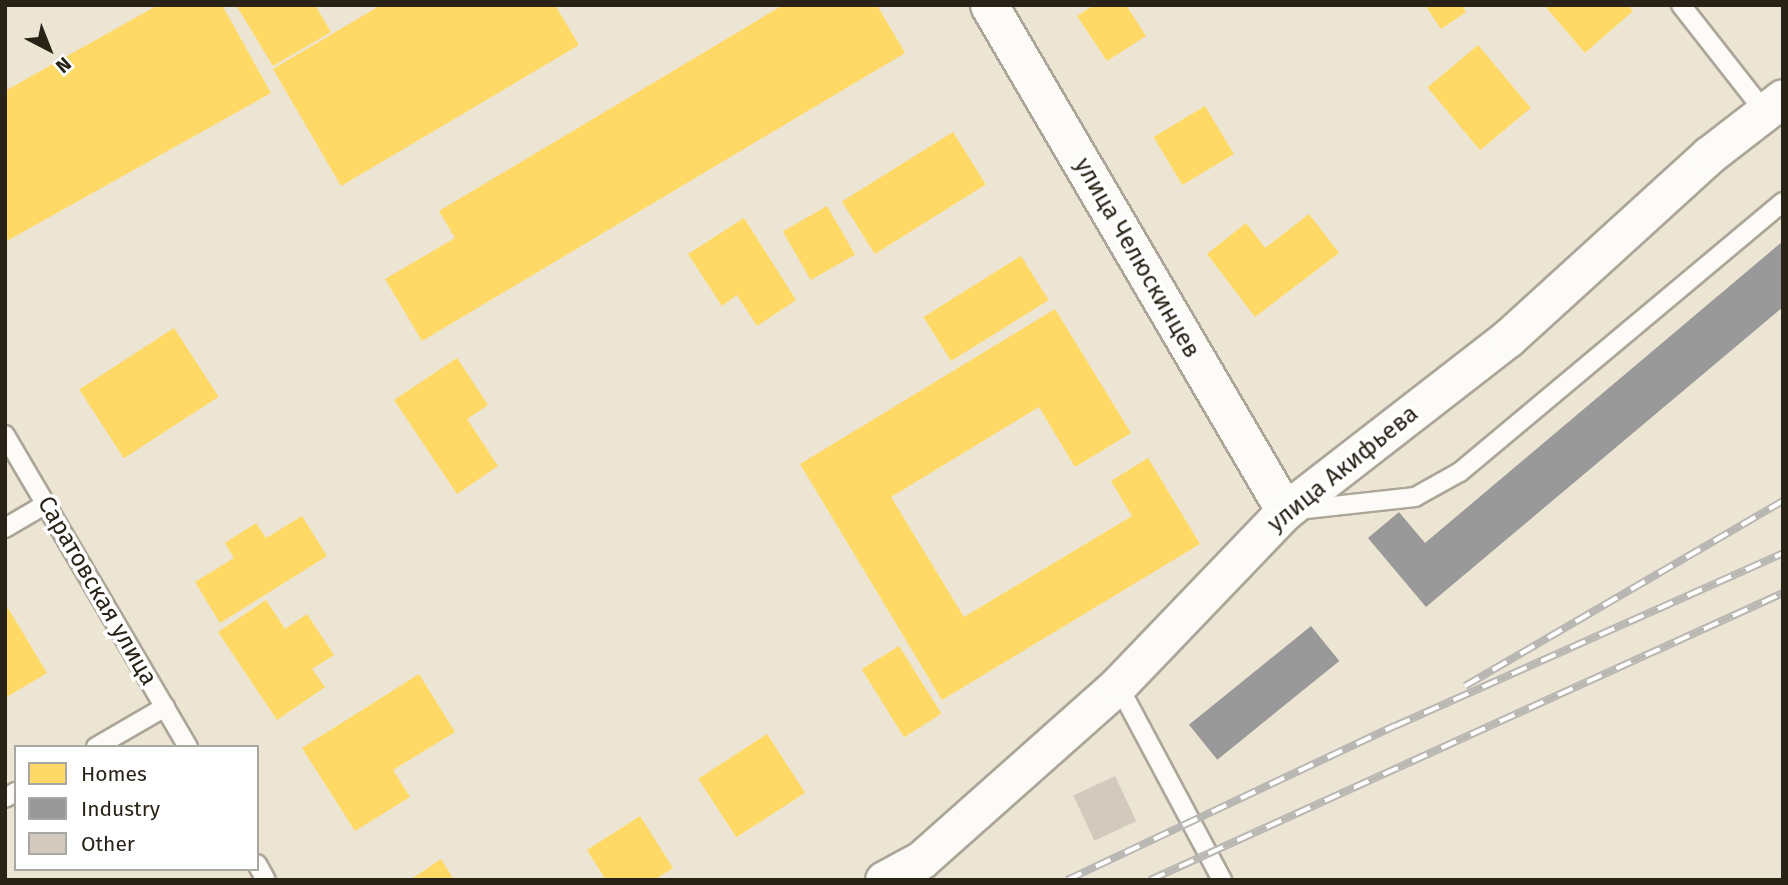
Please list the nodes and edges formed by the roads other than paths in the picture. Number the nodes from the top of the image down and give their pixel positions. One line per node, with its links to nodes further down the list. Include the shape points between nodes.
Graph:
1 (989, 5): 7 (street, улица Челюскинцев)
2 (1681, 5): 3 (lane)
3 (1774, 105): 7 (street, улица Акифьева, via 1709,155 1508,338)
4 (1783, 202): 7 (lane, via 1460,472 1415,497)
5 (5, 435): 6 (lane, Саратовская улица)
6 (46, 504): 8 (lane); 10 (lane, Саратовская улица)
7 (1284, 511): 9 (street, улица Акифьева)
8 (5, 528)
9 (1118, 685): 13 (street, улица Акифьева, via 921,860); 14 (lane)
10 (165, 707): 11 (lane); 12 (lane, Саратовская улица)
11 (99, 745)
12 (187, 745)
13 (884, 880)
14 (1222, 880)

